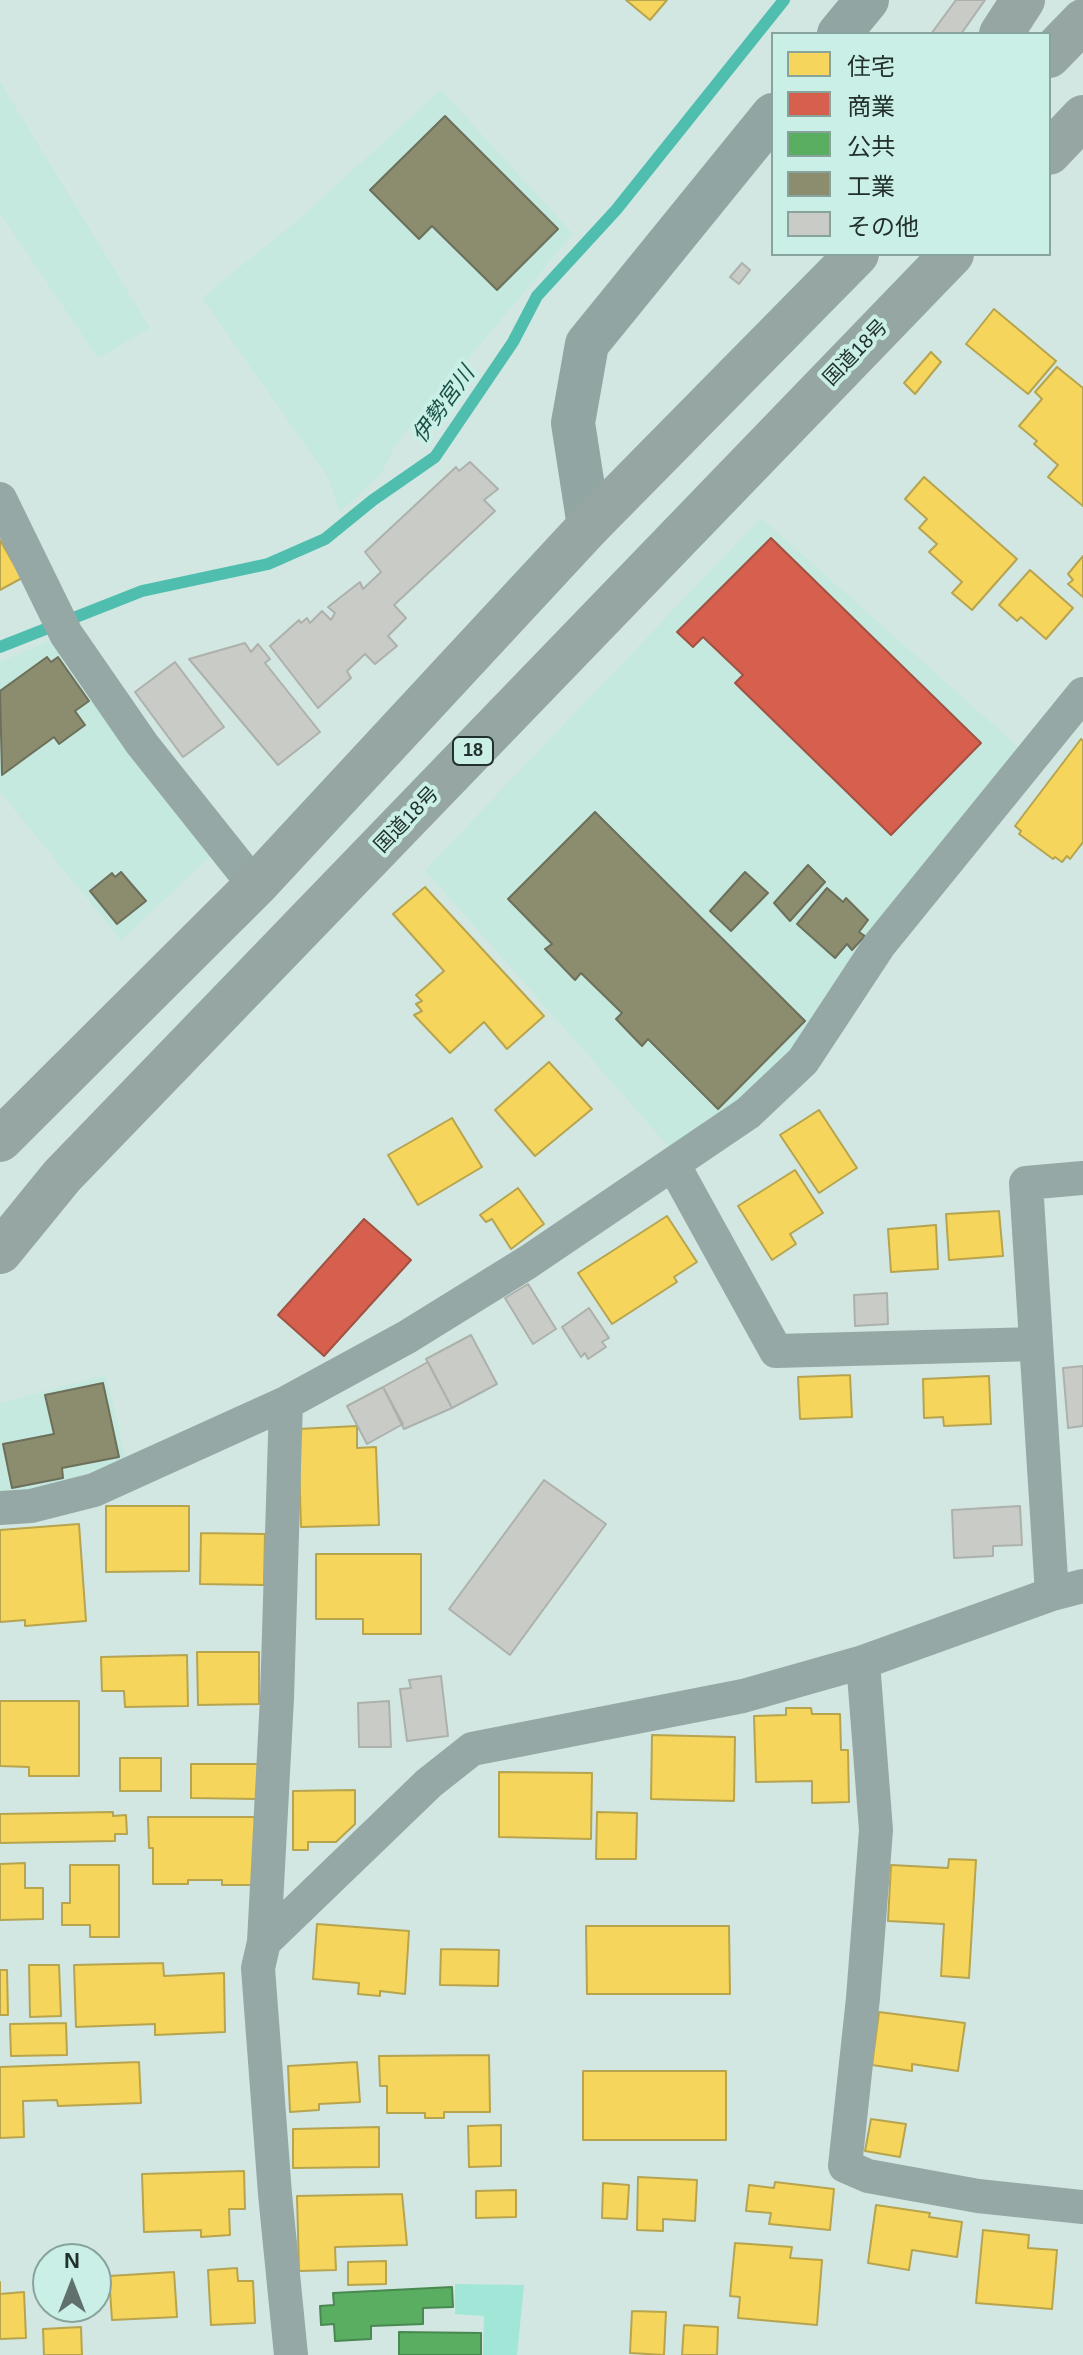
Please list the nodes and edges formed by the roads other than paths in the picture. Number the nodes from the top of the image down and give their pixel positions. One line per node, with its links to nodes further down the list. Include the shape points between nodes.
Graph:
1 (867, 0): 4 (street)
2 (1023, 0): 5 (highway)
3 (1083, 21): 6 (highway)
4 (841, 32)
5 (1002, 32)
6 (1051, 54)
7 (771, 117): 15 (street, via 587,344 573,423)
8 (1083, 120): 9 (highway)
9 (1051, 151)
10 (847, 256): 13 (highway)
11 (855, 256): 13 (highway)
12 (950, 256): 21 (highway, 国道18号 / 18, via 62,1176)
13 (819, 293): 15 (highway)
14 (0, 499): 17 (street, via 59,622 142,744)
15 (589, 526): 17 (highway)
16 (1083, 694): 19 (street, via 880,944 803,1061 748,1113)
17 (255, 886): 18 (highway)
18 (0, 1140)
19 (673, 1164): 22 (street, via 776,1351); 23 (street, via 407,1337)
20 (1083, 1178): 22 (street, via 1026,1183)
21 (0, 1252)
22 (1036, 1344): 25 (street)
23 (286, 1403): 24 (street, via 94,1490); 27 (street)
24 (0, 1508)
25 (1067, 1590): 26 (street)
26 (863, 1662): 27 (street, via 743,1696 472,1749 429,1783); 28 (street, via 876,1830 845,2166 868,2176 978,2196)
27 (264, 1942): 29 (street, via 258,1968)
28 (1083, 2207)
29 (291, 2355)

